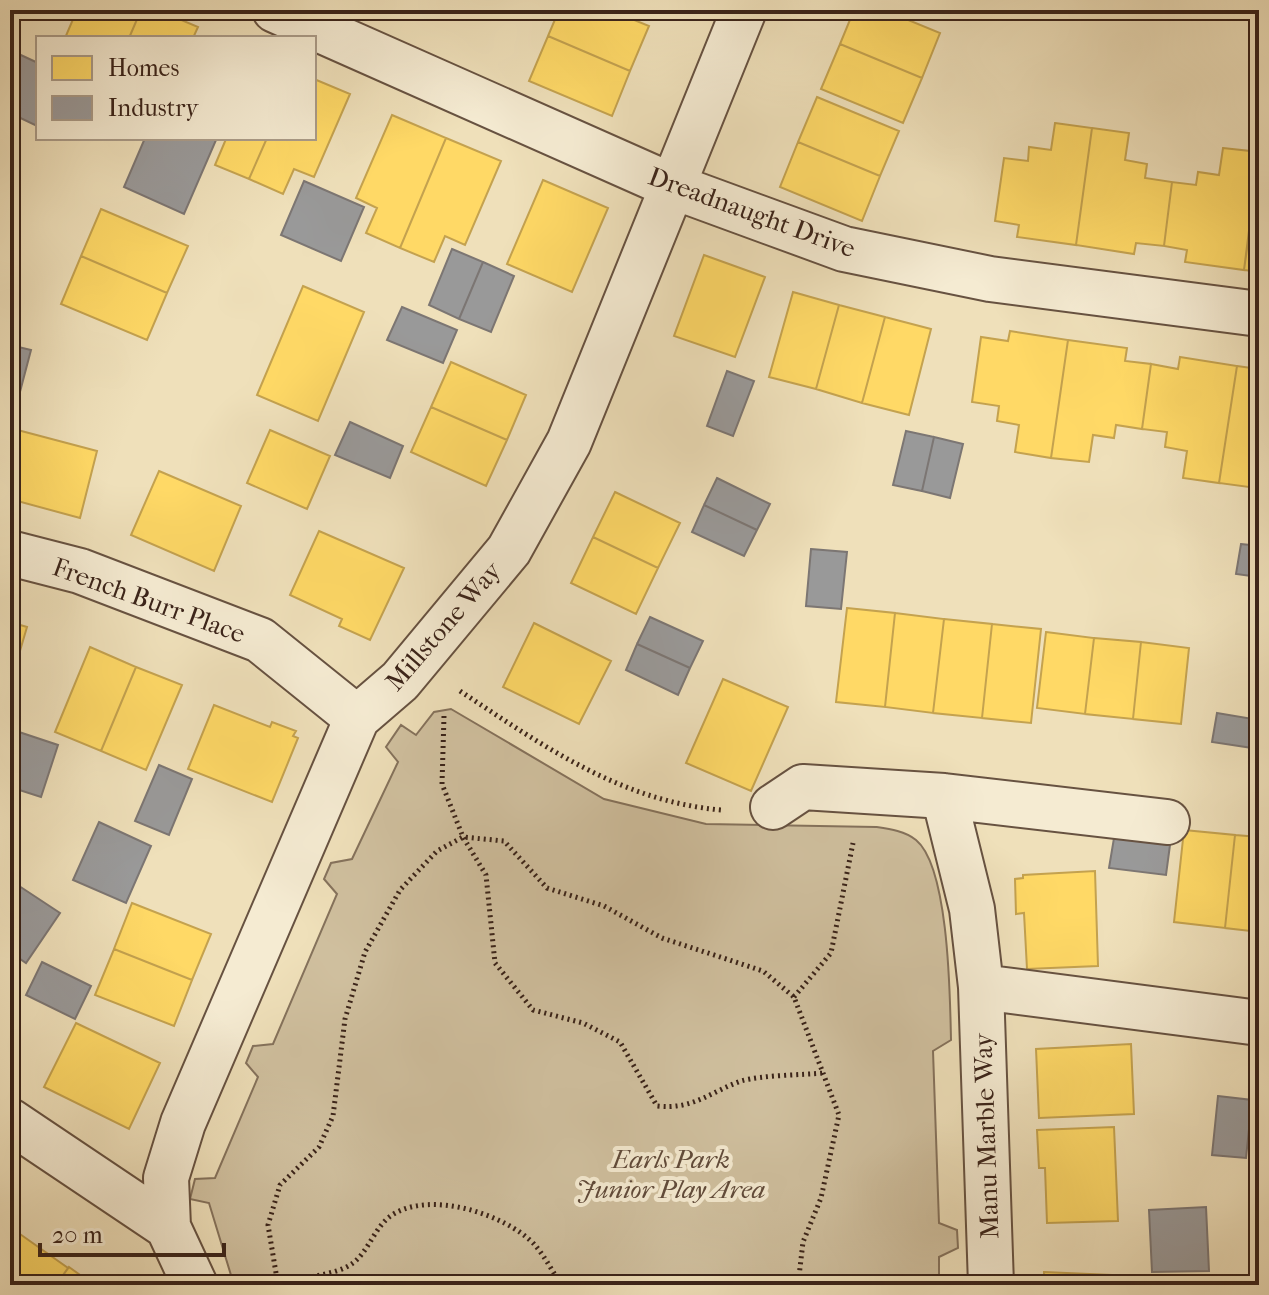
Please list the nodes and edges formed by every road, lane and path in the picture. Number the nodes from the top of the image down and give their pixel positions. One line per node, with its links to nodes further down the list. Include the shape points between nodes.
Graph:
1 (275, 10): 3 (street, Dreadnaught Drive)
2 (744, 10): 3 (street, Millstone Way)
3 (672, 186): 4 (street, Dreadnaught Drive, via 844,249 999,280); 6 (street, Millstone Way, via 569,442)
4 (1259, 314)
5 (10, 553): 7 (street, French Burr Place, via 80,571 260,640)
6 (433, 673): 7 (street, Millstone Way, via 400,681); 10 (path, via 604,780); 13 (path, via 443,721 442,784)
7 (357, 718): 19 (street, Millstone Way, via 183,1123 166,1178)
8 (864, 791): 9 (street); 11 (street, via 803,787); 15 (path, via 831,953)
9 (944, 796): 12 (street); 14 (street, Manu Marble Way, via 972,909)
10 (688, 807)
11 (773, 807)
12 (1167, 822)
13 (463, 837): 15 (path, via 504,841 547,888 604,906 662,938 763,971); 17 (path, via 486,875 495,963 533,1010 583,1023 620,1042 657,1106 673,1108 743,1081); 20 (path, via 437,851 400,890 365,952 345,1019 333,1116 319,1147 280,1185 268,1225)
14 (981, 987): 16 (street); 24 (street, Manu Marble Way)
15 (794, 997): 17 (path)
16 (1259, 1023)
17 (824, 1073): 23 (path, via 839,1115 821,1198 803,1242)
18 (10, 1121): 19 (street)
19 (168, 1227): 21 (street, Millstone Way)
20 (277, 1284): 22 (path, via 353,1263 391,1215 425,1204 460,1207 510,1225 534,1244)
21 (195, 1285)
22 (561, 1285)
23 (798, 1285)
24 (991, 1285)

